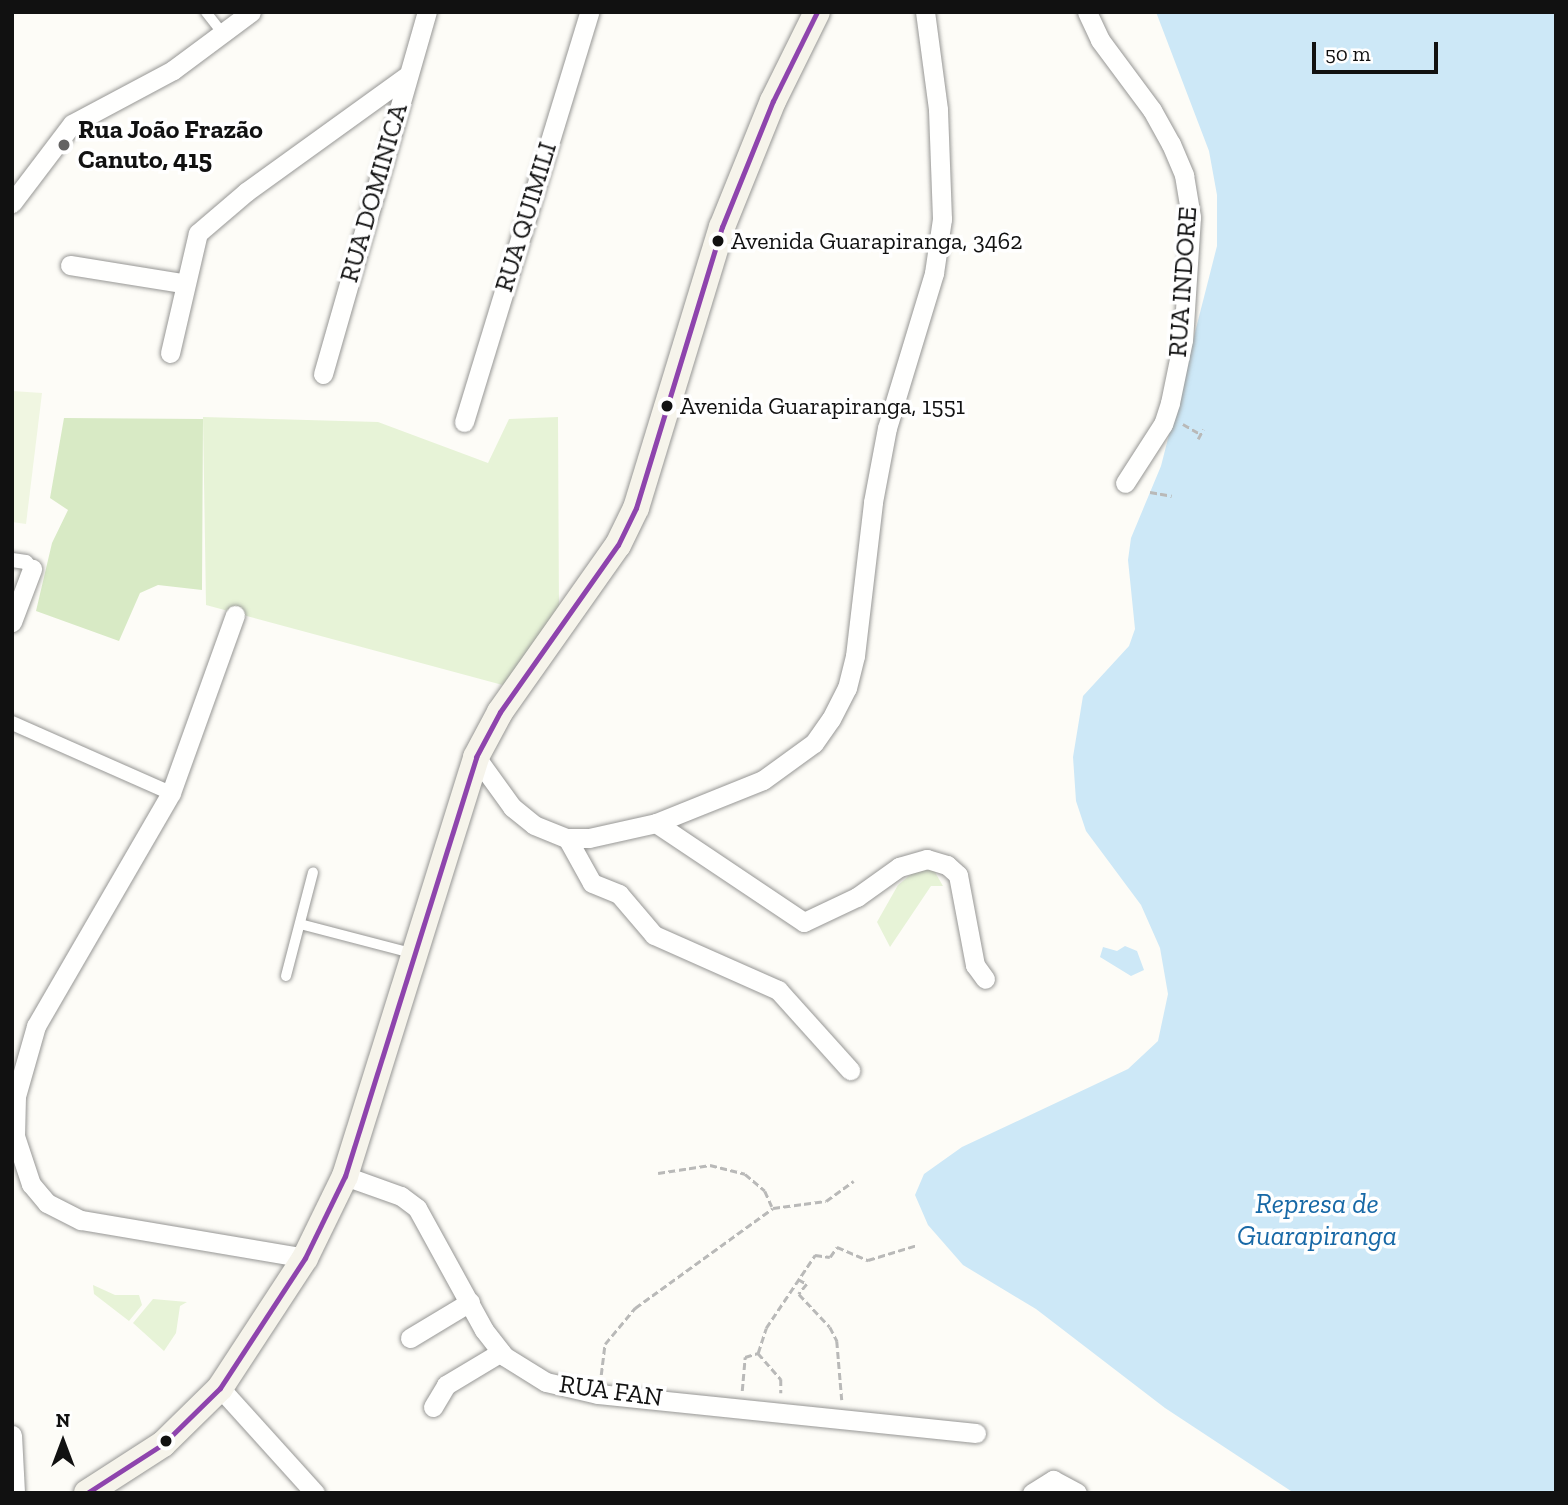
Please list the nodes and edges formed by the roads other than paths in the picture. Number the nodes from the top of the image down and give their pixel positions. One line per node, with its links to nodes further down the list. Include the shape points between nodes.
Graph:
1 (206, 12): 8 (lane)
2 (251, 12): 8 (street)
3 (427, 12): 9 (street, RUA DOMINICA)
4 (589, 12): 15 (street, RUA QUIMILI)
5 (817, 12): 22 (main road, via 773,101 722,227 636,508 618,545 500,712)
6 (925, 12): 24 (street, via 940,134 942,219 934,273 887,428 847,688 814,743 792,762 731,795)
7 (1087, 12): 16 (street, RUA INDORE, via 1100,40 1171,144 1184,175 1191,217 1183,340 1170,403 1163,424)
8 (224, 34): 10 (street, via 173,70 72,124)
9 (408, 75): 12 (street, via 220,212 192,245); 14 (street, RUA DOMINICA)
10 (12, 203)
11 (70, 265): 12 (street)
12 (183, 283): 13 (street)
13 (170, 353)
14 (323, 374)
15 (464, 422)
16 (1125, 484)
17 (12, 560): 18 (street)
18 (32, 569): 20 (street)
19 (235, 615): 23 (street)
20 (12, 622)
21 (12, 723): 23 (street)
22 (476, 757): 25 (street, via 512,807 534,825); 28 (main road)
23 (171, 793): 32 (street, via 36,1026)
24 (656, 823): 25 (street); 30 (street, via 803,922 857,897 899,867 927,859 947,865 958,875 975,965)
25 (567, 838): 31 (street, via 592,883 619,894 654,935 778,990)
26 (313, 872): 27 (lane)
27 (300, 924): 28 (lane); 29 (lane)
28 (414, 954): 33 (main road)
29 (286, 976)
30 (985, 979)
31 (850, 1070)
32 (14, 1095): 34 (street, via 15,1136 22,1162 47,1203 81,1220)
33 (345, 1177): 34 (main road); 35 (street, RUA FAN, via 401,1196 417,1208)
34 (305, 1258): 38 (main road)
35 (470, 1302): 36 (street); 37 (street, RUA FAN)
36 (410, 1338)
37 (501, 1352): 39 (street, via 446,1385); 40 (street, RUA FAN, via 546,1382 598,1394)
38 (220, 1388): 42 (main road, via 163,1444); 44 (street)
39 (433, 1407)
40 (976, 1433)
41 (12, 1436): 43 (street)
42 (93, 1492)
43 (15, 1493)
44 (315, 1493)
45 (1032, 1493): 46 (street, via 1053,1480)
46 (1077, 1493)

